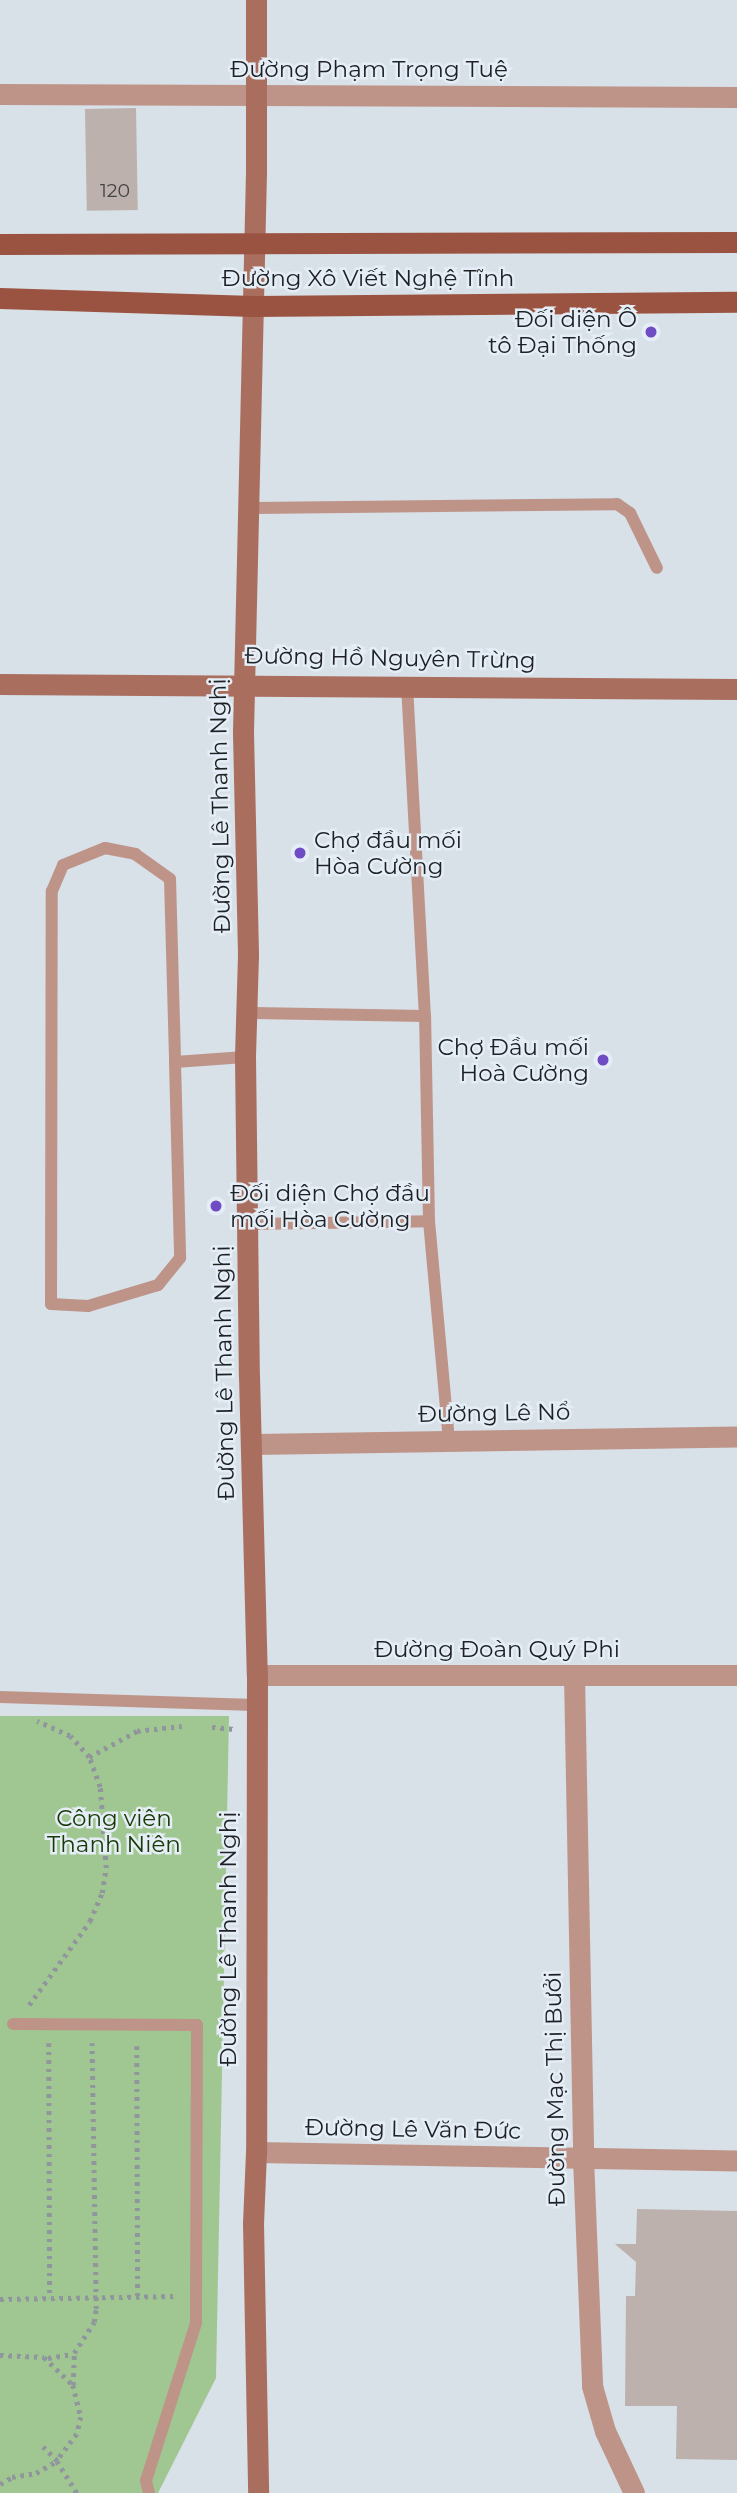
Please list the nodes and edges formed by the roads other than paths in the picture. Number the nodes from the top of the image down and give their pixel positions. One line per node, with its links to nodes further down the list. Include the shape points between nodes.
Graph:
1 (256, 0): 3 (main road, Đường Lê Thanh Nghị)
2 (0, 94): 3 (street, Đường Phạm Trọng Tuệ)
3 (255, 96): 4 (street, Đường Phạm Trọng Tuệ); 7 (main road, Đường Lê Thanh Nghị)
4 (737, 97)
5 (737, 242): 7 (main road, Đường Xô Viết Nghệ Tĩnh)
6 (0, 244): 7 (main road, Đường Xô Viết Nghệ Tĩnh)
7 (255, 246): 10 (main road, Đường Lê Thanh Nghị)
8 (0, 298): 10 (main road, Đường Xô Viết Nghệ Tĩnh)
9 (737, 302): 10 (main road, Đường Xô Viết Nghệ Tĩnh)
10 (253, 306): 11 (main road, Đường Lê Thanh Nghị)
11 (247, 508): 12 (lane, via 617,504 629,513); 13 (main road, Đường Lê Thanh Nghị)
12 (657, 568)
13 (244, 683): 14 (main road, Đường Hồ Nguyên Trừng); 15 (main road, Đường Hồ Nguyên Trừng); 17 (main road, Đường Lê Thanh Nghị)
14 (0, 684)
15 (407, 685): 16 (main road, Đường Hồ Nguyên Trừng); 18 (lane)
16 (737, 689)
17 (248, 1013): 18 (lane); 19 (main road, Đường Lê Thanh Nghị)
18 (425, 1016): 21 (lane)
19 (246, 1057): 20 (lane); 22 (main road, Đường Lê Thanh Nghị)
20 (175, 1062): 20 (lane, via 170,879 135,853 105,848 63,865 52,891 51,1304 88,1306 158,1285 180,1258)
21 (429, 1221): 22 (lane); 24 (lane)
22 (247, 1224): 25 (main road, Đường Lê Thanh Nghị)
23 (737, 1436): 24 (street, Đường Lê Nổ)
24 (449, 1439): 25 (street, Đường Lê Nổ)
25 (253, 1444): 26 (main road, Đường Lê Thanh Nghị)
26 (257, 1675): 27 (street, Đường Đoàn Quý Phi); 30 (main road, Đường Lê Thanh Nghị)
27 (574, 1675): 28 (street, Đường Đoàn Quý Phi); 33 (street, Đường Mạc Thị Bưởi)
28 (737, 1675)
29 (0, 1697): 30 (lane)
30 (255, 1705): 32 (main road, Đường Lê Thanh Nghị)
31 (13, 2024): 35 (lane, via 197,2025 196,2323 146,2481)
32 (256, 2152): 33 (street, Đường Lê Văn Đức); 36 (main road, Đường Lê Thanh Nghị)
33 (583, 2158): 34 (street, Đường Lê Văn Đức); 37 (street, Đường Mạc Thị Bưởi, via 592,2386 605,2431)
34 (737, 2160)
35 (149, 2493)
36 (258, 2493)
37 (634, 2493)

